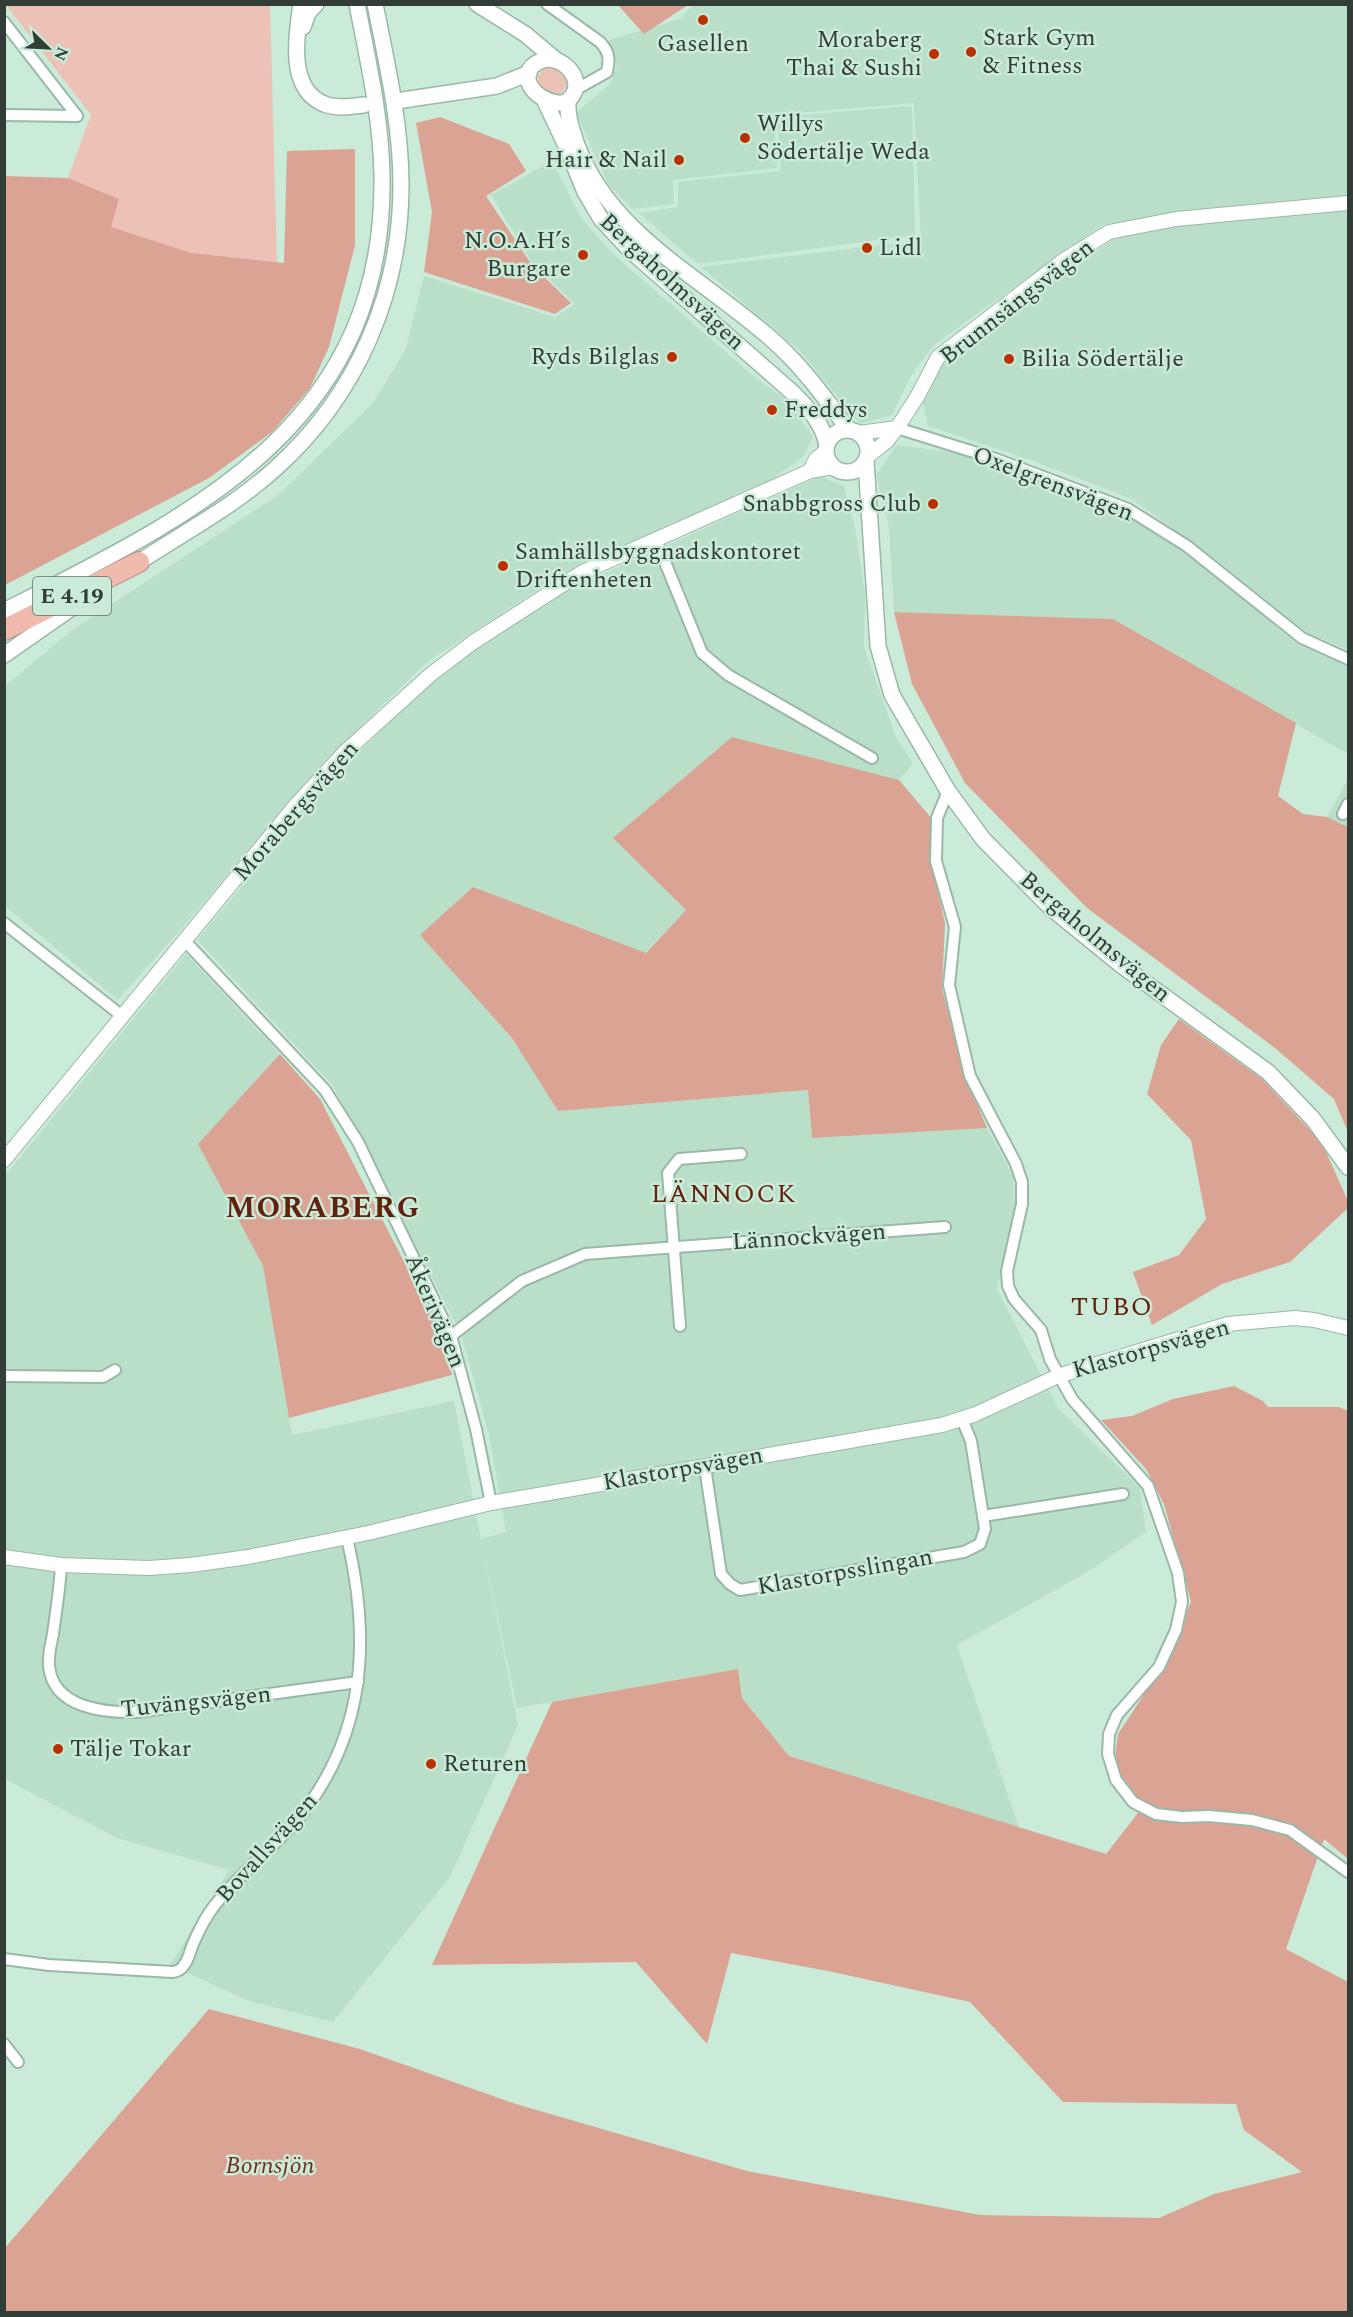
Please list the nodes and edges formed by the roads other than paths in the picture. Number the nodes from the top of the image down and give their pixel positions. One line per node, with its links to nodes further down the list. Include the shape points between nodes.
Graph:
1 (301, 4): 11 (main road)
2 (316, 4): 11 (main road, via 308,13)
3 (345, 4): 9 (main road)
4 (357, 4): 9 (main road, E 4.19)
5 (375, 4): 32 (main road, E 4.19, via 398,132 401,183 399,236 379,319 345,387 298,447 222,511)
6 (477, 4): 10 (main road)
7 (547, 4): 15 (street, via 607,50 607,72)
8 (4, 22): 22 (street, via 77,116)
9 (361, 24): 33 (main road, E 4.19, via 378,121 381,219 366,297 338,362 286,433 232,480 169,524)
10 (515, 30): 12 (main road, via 537,42); 13 (main road, via 528,46)
11 (298, 44): 21 (main road, via 298,73 307,92 327,105)
12 (556, 60): 13 (main road, via 547,59); 14 (main road)
13 (531, 69): 16 (main road); 17 (main road)
14 (573, 72): 15 (street); 18 (main road, via 576,81)
15 (601, 76): 18 (street)
16 (497, 86): 17 (main road); 20 (main road)
17 (531, 90): 19 (main road)
18 (572, 95): 19 (main road, via 560,103); 25 (main road, Bergaholmsvägen, via 568,116 580,152 592,177 618,212 661,252 778,345)
19 (544, 99): 26 (main road, Bergaholmsvägen, via 601,219 811,411 823,427)
20 (403, 100)
21 (364, 105)
22 (4, 116)
23 (1348, 203): 24 (street, Brunnsängsvägen, via 1176,219 1109,232 1064,260 938,357)
24 (897, 428): 25 (street); 27 (street, Brunnsängsvägen); 36 (street, Oxelgrensvägen, via 993,458 1128,509 1188,546 1302,638)
25 (854, 431): 26 (main road, via 833,435); 27 (main road, via 868,446)
26 (826, 448): 28 (main road, via 826,457); 29 (street, Morabergsvägen)
27 (867, 459): 28 (main road, via 855,470); 30 (main road, Bergaholmsvägen)
28 (838, 469): 29 (street, Morabergsvägen); 30 (main road, Bergaholmsvägen, via 855,482)
29 (810, 471): 31 (street, Morabergsvägen)
30 (869, 528): 38 (main road, Bergaholmsvägen, via 878,646 892,695)
31 (656, 540): 37 (street, via 702,652 728,675); 42 (street, Morabergsvägen, via 583,572 472,643 430,675 327,771)
32 (139, 562): 34 (highway, E 4.19); 35 (main road)
33 (4, 610)
34 (4, 630)
35 (4, 656)
36 (1348, 658)
37 (872, 758)
38 (948, 791): 46 (main road, Bergaholmsvägen, via 983,839 1060,915 1268,1071 1313,1119); 54 (street, via 937,818 936,861 955,927 949,985 970,1076 1022,1182 1008,1286 1041,1330)
39 (1348, 804): 40 (street)
40 (1343, 814)
41 (4, 923): 43 (street)
42 (184, 940): 43 (street, Morabergsvägen); 51 (street, Åkerivägen, via 325,1090 358,1142)
43 (122, 1016): 45 (street, Morabergsvägen)
44 (741, 1154): 48 (street, via 679,1159 673,1166 668,1173)
45 (4, 1160)
46 (1348, 1167)
47 (945, 1227): 48 (street, Lännockvägen)
48 (673, 1247): 49 (street); 51 (street, Lännockvägen, via 585,1254 522,1281)
49 (680, 1326)
50 (1348, 1328): 54 (street, Klastorpsvägen, via 1294,1318 1228,1324)
51 (451, 1336): 58 (street, Åkerivägen)
52 (115, 1370): 53 (street, via 103,1377)
53 (4, 1376)
54 (1058, 1376): 55 (street, Klastorpsvägen); 64 (street, via 1072,1399 1148,1486 1178,1573 1182,1602 1176,1630 1159,1667 1117,1715 1109,1734 1108,1754 1116,1780 1133,1802 1156,1814 1252,1820 1290,1830)
55 (962, 1419): 56 (street, Klastorpsvägen); 59 (street, Klastorpsslingan, via 971,1441)
56 (705, 1467): 58 (street, Klastorpsvägen); 59 (street, Klastorpsslingan, via 721,1574 740,1590 964,1552 980,1544 985,1529)
57 (1123, 1494): 59 (street)
58 (491, 1503): 60 (street, Klastorpsvägen)
59 (983, 1516)
60 (347, 1538): 62 (street, Klastorpsvägen, via 190,1565); 63 (street, Bovallsvägen, via 357,1595)
61 (4, 1557): 62 (street, Klastorpsvägen)
62 (61, 1565): 63 (street, Tuvängsvägen, via 49,1665 54,1683 75,1702 117,1713 137,1712)
63 (358, 1682): 65 (street, Bovallsvägen, via 344,1741 321,1786 296,1820 214,1907 181,1969 173,1972 49,1965)
64 (1348, 1872)
65 (4, 1959)
66 (4, 2044): 67 (street)
67 (18, 2062)

